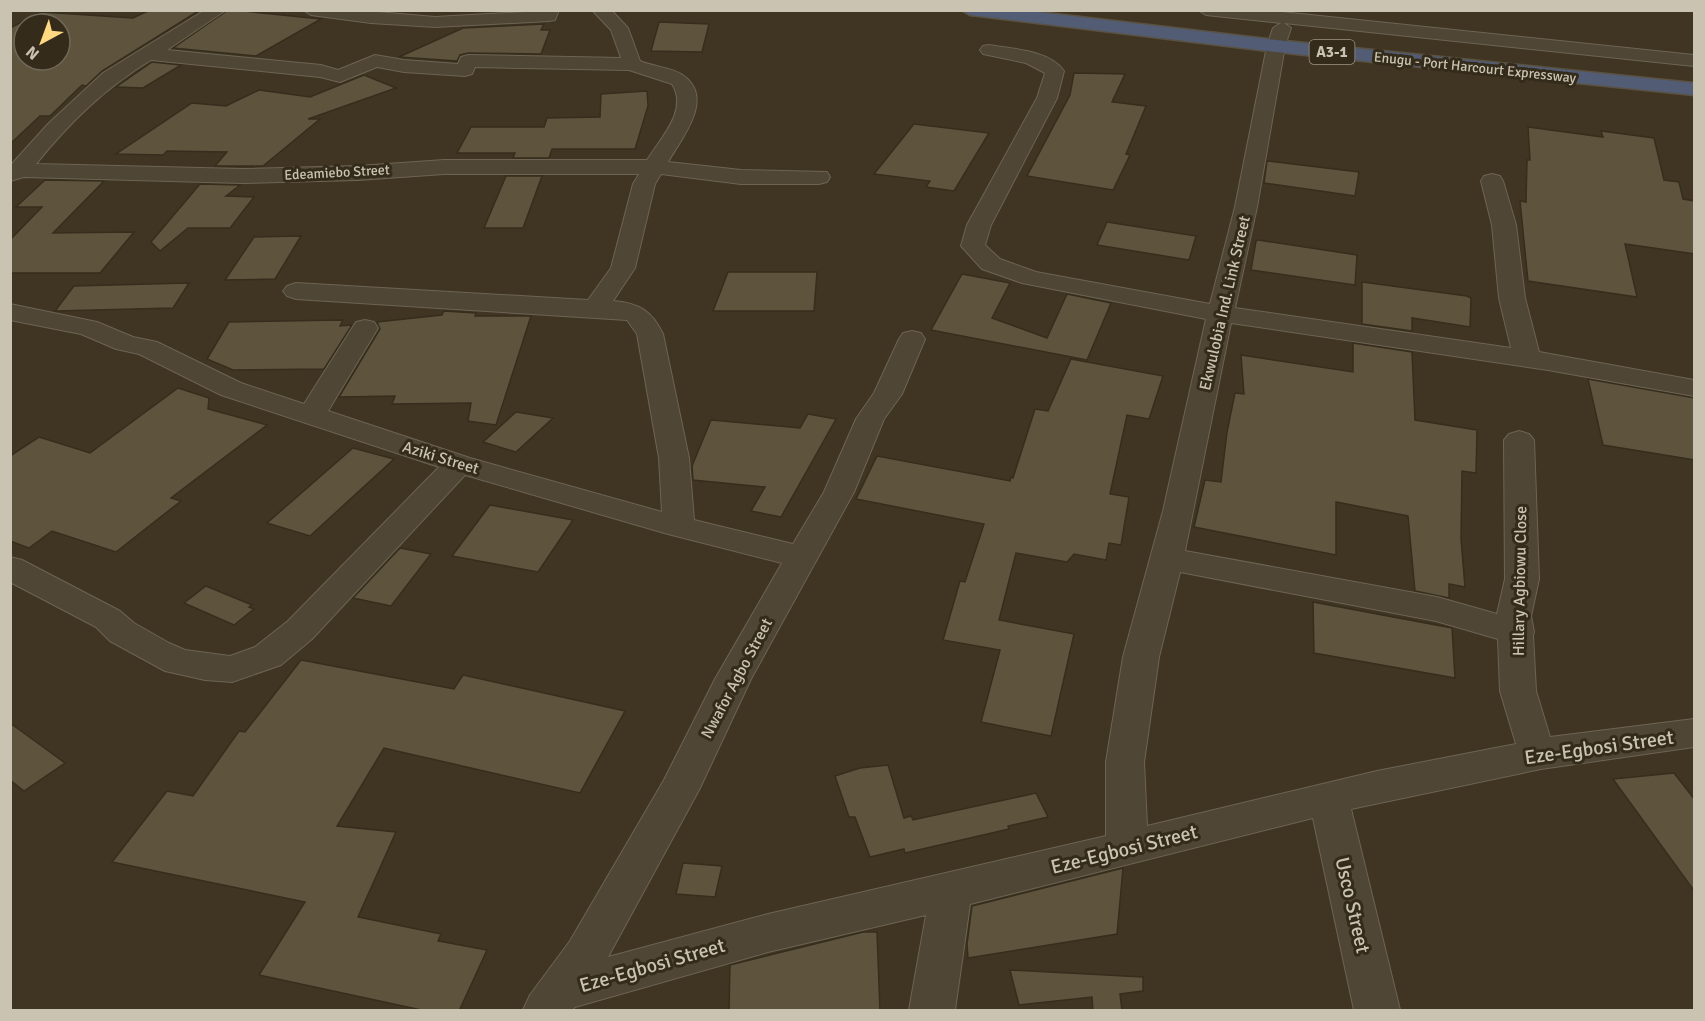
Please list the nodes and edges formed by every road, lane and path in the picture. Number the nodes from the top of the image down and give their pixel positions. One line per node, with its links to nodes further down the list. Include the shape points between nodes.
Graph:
1 (218, 10): 10 (street)
2 (311, 10): 3 (street, via 435,22 549,16)
3 (550, 10)
4 (600, 10): 11 (street, via 619,28)
5 (970, 10): 8 (highway, Enugu - Port Harcourt Expressway / A3-1)
6 (1198, 14): 7 (street); 8 (highway, Enugu - Port Harcourt Expressway / A3-1)
7 (1315, 21): 8 (highway, Enugu - Port Harcourt Expressway / A3-1); 12 (highway, Enugu - Port Harcourt Expressway / A3-1)
8 (1279, 37): 13 (highway, Enugu - Port Harcourt Expressway / A3-1); 21 (street, Ekwulobia Ind. Link Street)
9 (989, 50): 21 (street, via 1028,58 1055,71 1047,98 979,225 973,246 992,264 1031,278)
10 (149, 54): 11 (street, via 217,58 340,76 375,61 465,70 468,61); 15 (street, via 95,90)
11 (632, 64): 14 (street, via 667,74 686,87 687,112)
12 (1692, 66): 13 (street)
13 (1695, 88)
14 (654, 167): 15 (street, Edeamiebo Street, via 444,167 242,176); 16 (street, Edeamiebo Street, via 741,177); 19 (street, via 644,184 623,268)
15 (15, 173)
16 (819, 177)
17 (1492, 182): 24 (street, via 1504,225 1512,298)
18 (296, 291): 19 (street)
19 (595, 309): 29 (street, via 627,310 644,318 674,458)
20 (10, 312): 26 (street, Aziki Street, via 88,328 148,348 231,389)
21 (1222, 314): 24 (street); 31 (street, Ekwulobia Ind. Link Street)
22 (365, 328): 26 (street)
23 (912, 339): 30 (street, Nwafor Agbo Street)
24 (1527, 359): 25 (street)
25 (1695, 388)
26 (311, 415): 28 (street, Aziki Street)
27 (1519, 440): 33 (street, Hillary Agbiowu Close, via 1522,579 1514,616)
28 (459, 464): 29 (street, Aziki Street); 32 (street, via 300,630 268,656 232,669 178,662 156,652 122,632 108,618)
29 (679, 526): 30 (street, Aziki Street)
30 (804, 557): 39 (street, Nwafor Agbo Street, via 586,955)
31 (1165, 558): 33 (street, via 1437,609); 37 (street, Ekwulobia Ind. Link Street, via 1141,657 1125,762)
32 (10, 568)
33 (1517, 632): 35 (street, Hillary Agbiowu Close, via 1518,691 1532,739)
34 (1695, 733): 35 (street, Eze-Egbosi Street)
35 (1541, 754): 36 (street, Eze-Egbosi Street)
36 (1329, 800): 37 (street, Eze-Egbosi Street); 41 (street, Usco Street)
37 (1127, 848): 38 (street, Eze-Egbosi Street)
38 (951, 891): 39 (street, Eze-Egbosi Street, via 768,933); 40 (street)
39 (553, 1001)
40 (932, 1011)
41 (1377, 1011)

